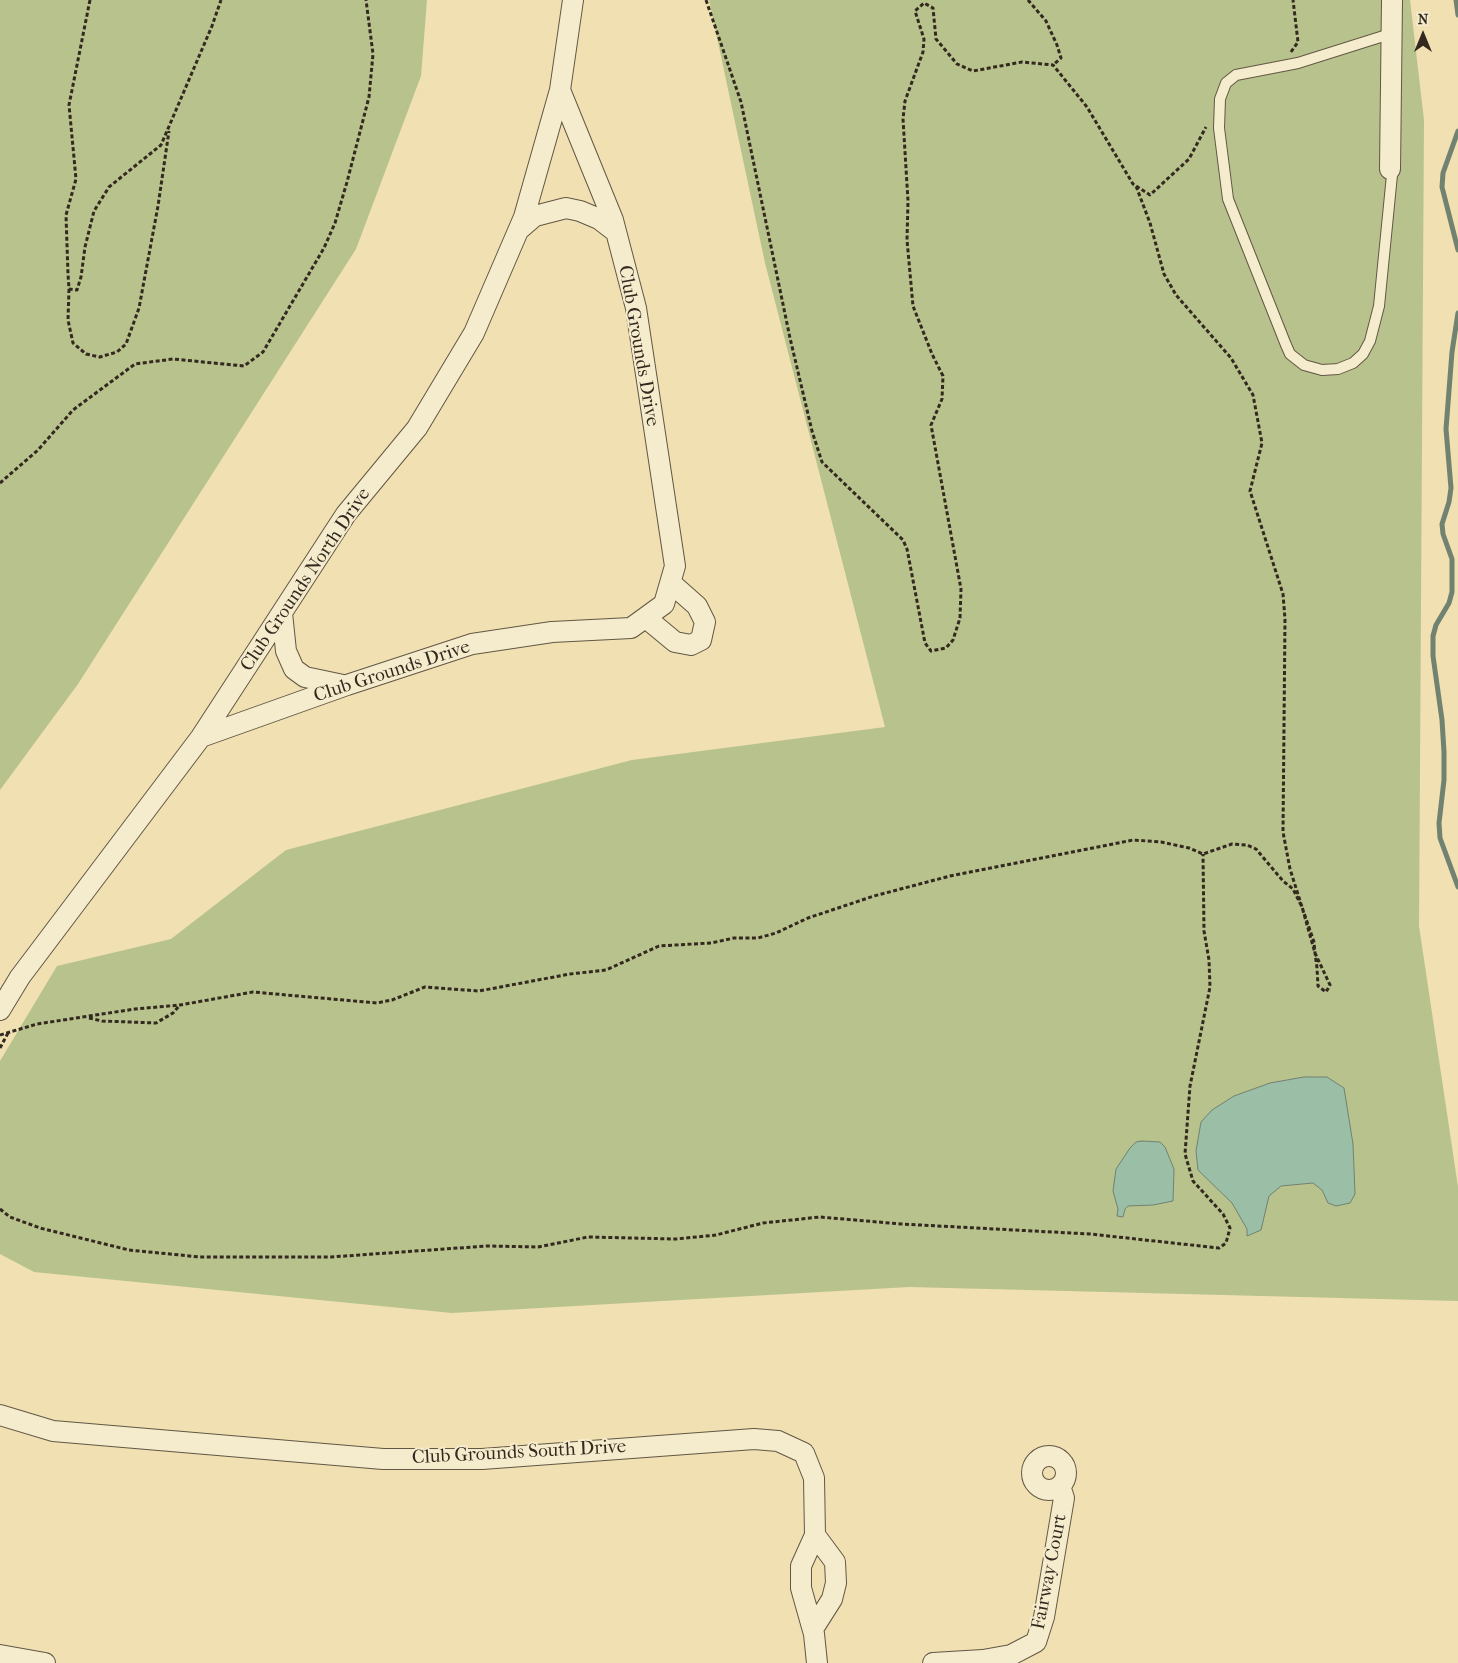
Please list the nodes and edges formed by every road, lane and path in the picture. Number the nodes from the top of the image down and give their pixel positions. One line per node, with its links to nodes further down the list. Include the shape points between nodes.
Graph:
1 (90, 0): 19 (path, via 69,105 76,178 66,215)
2 (221, 0): 14 (path)
3 (366, 0): 20 (path, via 372,63 369,97 348,182 324,248 263,352 244,366 173,358 135,364 73,410 38,450)
4 (573, 0): 12 (street, Club Grounds North Drive)
5 (706, 0): 10 (path, via 743,110 792,346 822,462 903,540 925,643 931,651 946,648 953,640 960,618 961,589 931,425 942,399 944,376 913,306 907,240 904,101 923,52 924,39 915,11 924,3 933,8 936,39 957,64 973,71 1022,62)
6 (1028, 0): 10 (path, via 1046,21 1057,45 1061,58)
7 (1293, 0): 11 (path, via 1298,42)
8 (1392, 0): 9 (street)
9 (1390, 34): 11 (lane); 15 (street)
10 (1053, 65): 16 (path, via 1087,108)
11 (1280, 66): 13 (lane, via 1236,75 1226,83)
12 (560, 90): 17 (street, Club Grounds North Drive); 18 (street, Club Grounds Drive)
13 (1221, 97): 15 (lane, via 1219,128 1228,199 1290,354 1304,365 1322,370 1338,369 1353,363 1370,341 1379,306); 16 (path, via 1189,160 1150,195)
14 (170, 125): 19 (path, via 161,145 109,187 94,211 77,290); 19 (path, via 139,308 126,344 117,352 100,357 86,354 73,343 68,320)
15 (1390, 169)
16 (1136, 186): 27 (path, via 1164,274 1176,295 1236,365 1254,395 1258,412 1262,443 1250,491 1283,594 1286,620 1283,832)
17 (521, 228): 18 (street, via 536,216 566,208 586,214); 22 (street, Club Grounds North Drive, via 474,332 417,428 346,514)
18 (616, 232): 21 (street, Club Grounds Drive, via 636,308 675,566)
19 (70, 288)
20 (0, 483)
21 (671, 583): 23 (street, Club Grounds Drive, via 664,604); 23 (street, via 697,606 705,622 701,640 691,645 676,642)
22 (282, 613): 24 (street, via 286,651 294,669 316,681); 25 (street, Club Grounds North Drive)
23 (646, 618): 24 (street, Club Grounds Drive, via 631,628 552,632 472,644)
24 (347, 685): 25 (street, Club Grounds Drive)
25 (202, 737): 30 (street, Club Grounds North Drive, via 37,954)
26 (1203, 854): 27 (path, via 1232,844 1256,849 1293,889); 29 (path, via 1161,842 1115,842 893,891 758,938 659,946 606,970 479,991 425,987 377,1003 253,992); 35 (path, via 1204,931 1210,987 1190,1086 1185,1154 1193,1181 1223,1214 1230,1228 1226,1243 1219,1248 1090,1234 820,1218 763,1223 716,1235 676,1239 588,1236 538,1247 487,1246 331,1257 200,1257 129,1250 40,1228 10,1217)
27 (1302, 907): 28 (path)
28 (1315, 953): 28 (path, via 1318,986 1326,992 1330,985)
29 (180, 1005): 31 (path); 31 (path, via 173,1014 156,1023 102,1021)
30 (0, 1010)
31 (86, 1017): 32 (path, via 37,1024)
32 (10, 1032): 33 (path); 34 (path)
33 (0, 1035)
34 (0, 1048)
35 (0, 1209)
36 (0, 1415): 38 (street, Club Grounds South Drive, via 53,1431 383,1458 482,1459 754,1439 778,1441 804,1453 814,1478)
37 (1060, 1486): 43 (street, Fairway Court, via 1064,1498 1044,1617 1036,1642 1011,1654 984,1660)
38 (815, 1535): 39 (street, Club Grounds South Drive, via 801,1566 801,1588); 39 (street, via 835,1562 836,1583 832,1599)
39 (813, 1629): 42 (street, Club Grounds South Drive)
40 (0, 1655): 41 (street)
41 (46, 1663)
42 (817, 1663)
43 (933, 1663)

